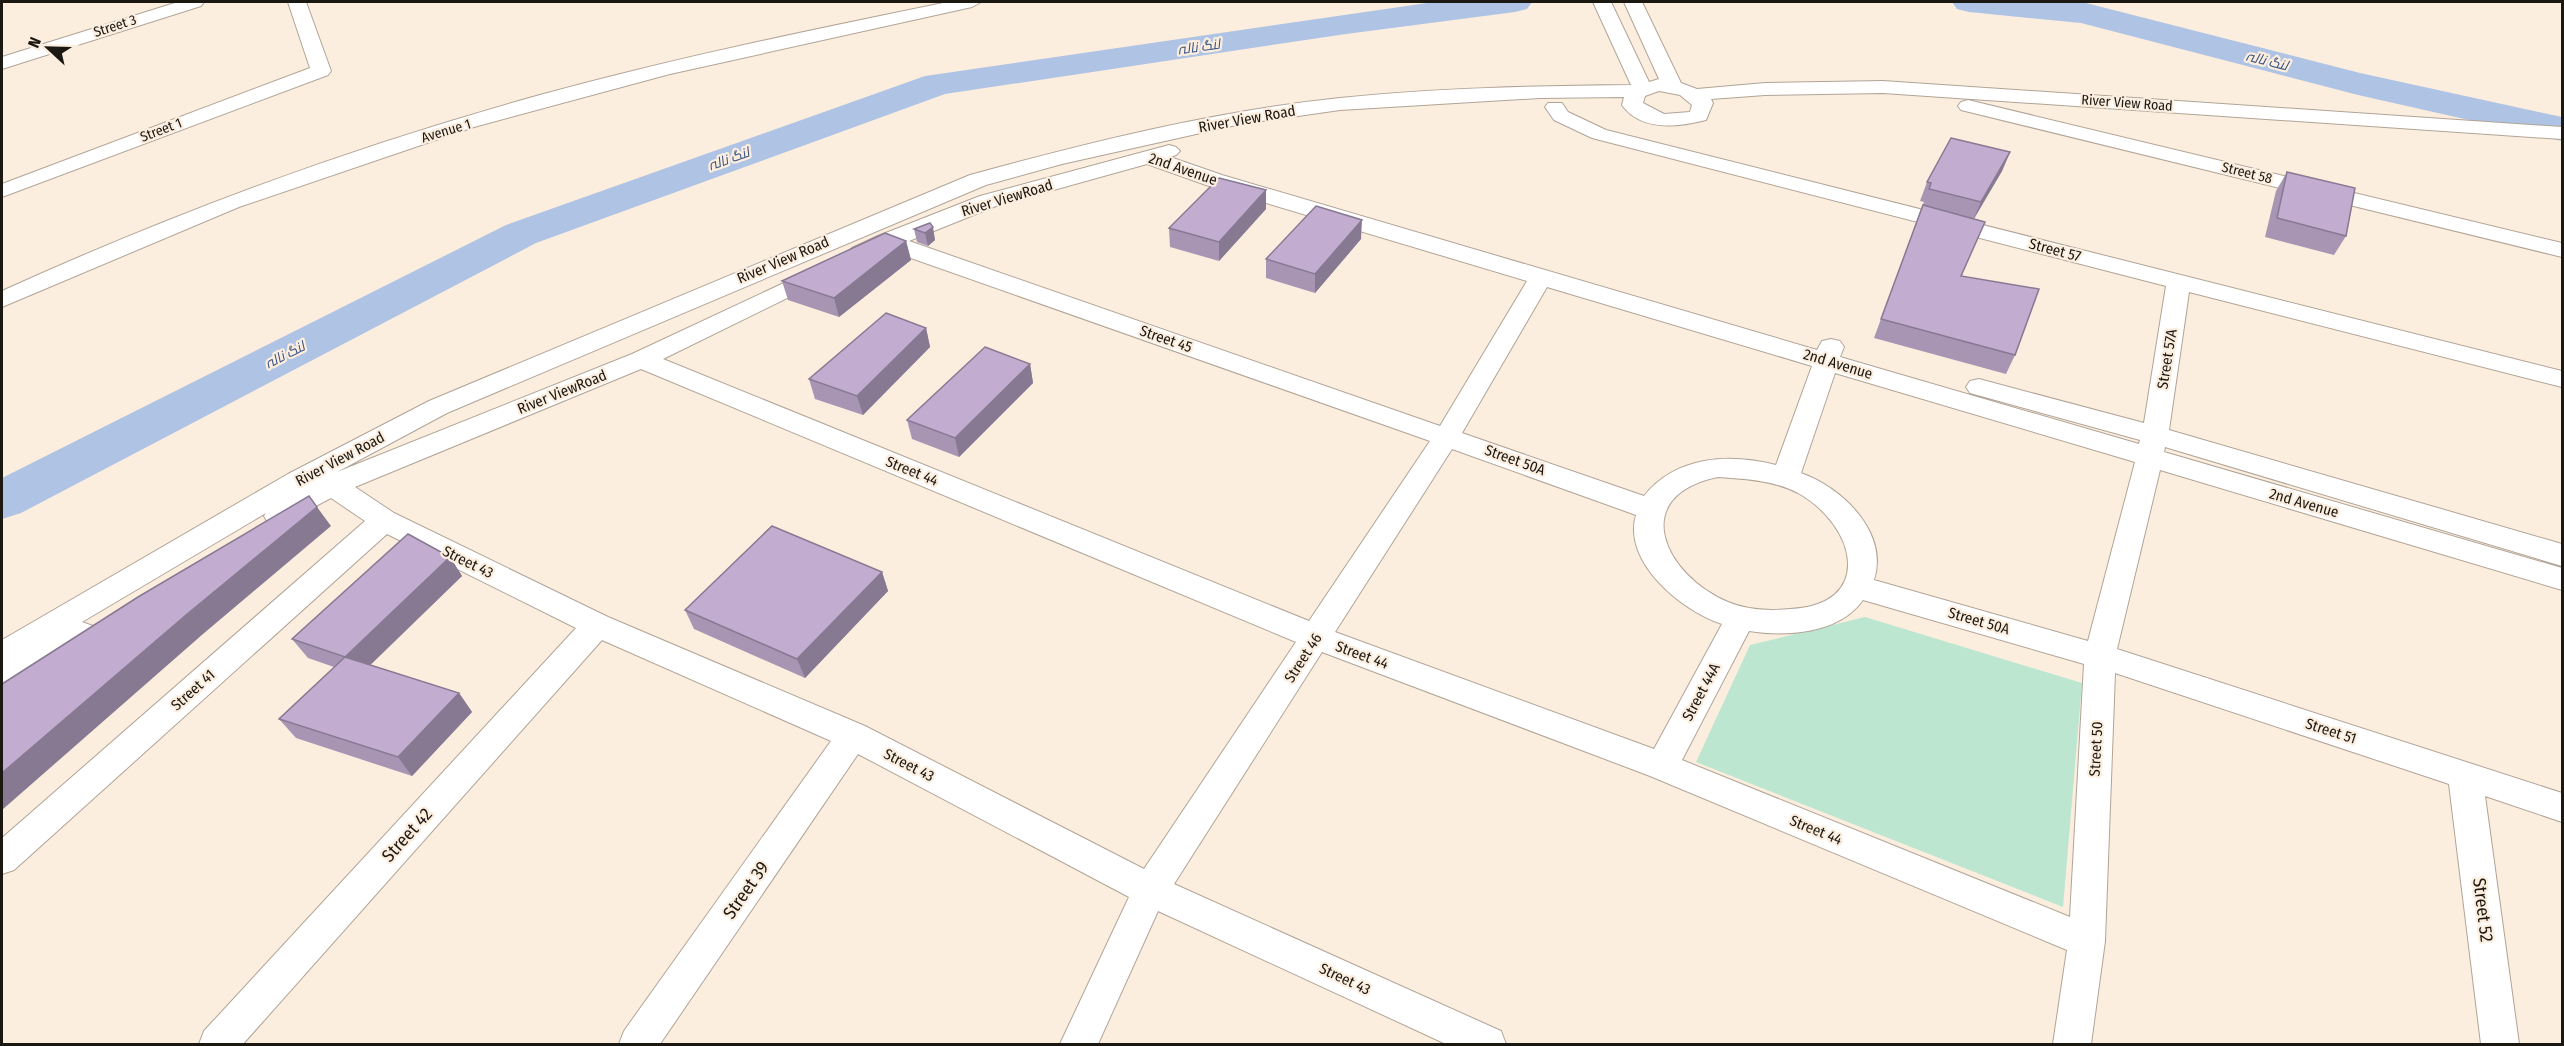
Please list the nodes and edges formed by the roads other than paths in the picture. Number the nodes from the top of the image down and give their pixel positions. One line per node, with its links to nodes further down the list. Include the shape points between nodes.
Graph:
1 (195, 2): 7 (street, Street 3)
2 (297, 2): 16 (street, Street 1, via 321,71)
3 (972, 2): 6 (street)
4 (1602, 2): 9 (street)
5 (1633, 2): 8 (street)
6 (900, 8): 21 (street, Avenue 1, via 627,79 280,184 94,257)
7 (2, 63)
8 (1670, 82): 9 (street); 10 (street)
9 (1637, 91): 10 (street, via 1648,118 1677,123 1699,116); 12 (street, River View Road); 15 (street, River View Road, via 1516,93 1340,104 1241,118)
10 (1697, 100): 11 (street, River View Road); 13 (street, River View Road, via 1765,89 1883,87)
11 (1966, 105): 14 (street, River View Road); 18 (street, Street 58)
12 (1555, 107): 15 (street, River View Road, via 1348,120); 20 (street, Street 57, via 1561,116 1599,134)
13 (2562, 133)
14 (2562, 146)
15 (1154, 149): 17 (street, River ViewRoad, via 988,201); 19 (street, 2nd Avenue, via 1214,180); 22 (street, 2nd Avenue, via 1684,306); 37 (street, River View Road, via 1116,144 978,180 438,407 298,481)
16 (2, 191)
17 (885, 241): 23 (street, River ViewRoad); 25 (street, Street 45)
18 (2562, 250)
19 (1541, 277): 22 (street, 2nd Avenue); 25 (street, Street 46)
20 (2179, 282): 24 (street, Street 57); 26 (street, Street 57A)
21 (2, 300)
22 (1828, 353): 26 (street, 2nd Avenue); 27 (street)
23 (641, 360): 28 (street, River ViewRoad); 36 (street, Street 44)
24 (2562, 379)
25 (1447, 436): 29 (street, Street 50A); 36 (street, Street 46)
26 (2151, 447): 31 (street, 2nd Avenue, via 2266,466); 32 (street, 2nd Avenue); 38 (street, Street 50)
27 (1786, 477): 29 (street, via 1752,469 1718,468 1688,475 1665,489); 33 (street, via 1817,492 1842,513 1858,537 1865,563)
28 (332, 485): 30 (street, Street 43); 39 (street, River ViewRoad)
29 (1650, 508): 34 (street, via 1647,532 1652,550 1675,583 1704,604)
30 (384, 520): 35 (street, Street 43); 44 (street, Street 41)
31 (2562, 555)
32 (2562, 579)
33 (1858, 587): 34 (street, via 1840,606 1812,619 1778,623); 38 (street, Street 50A)
34 (1740, 618): 41 (street, Street 44A)
35 (597, 625): 40 (street, Street 43); 47 (street, Street 42)
36 (1316, 638): 41 (street, Street 44); 45 (street, Street 46)
37 (2, 655)
38 (2100, 656): 42 (street, Street 51); 46 (street, Street 50)
39 (2, 683)
40 (853, 736): 45 (street, Street 43); 48 (street, Street 39)
41 (1662, 766): 46 (street, Street 44)
42 (2465, 775): 43 (street, Street 51); 52 (street, Street 52)
43 (2562, 807)
44 (2, 859)
45 (1150, 890): 49 (street, Street 46); 50 (street, Street 43)
46 (2087, 941): 51 (street, Street 50)
47 (218, 1044)
48 (638, 1044)
49 (1079, 1044)
50 (1486, 1044)
51 (2072, 1044)
52 (2500, 1044)

